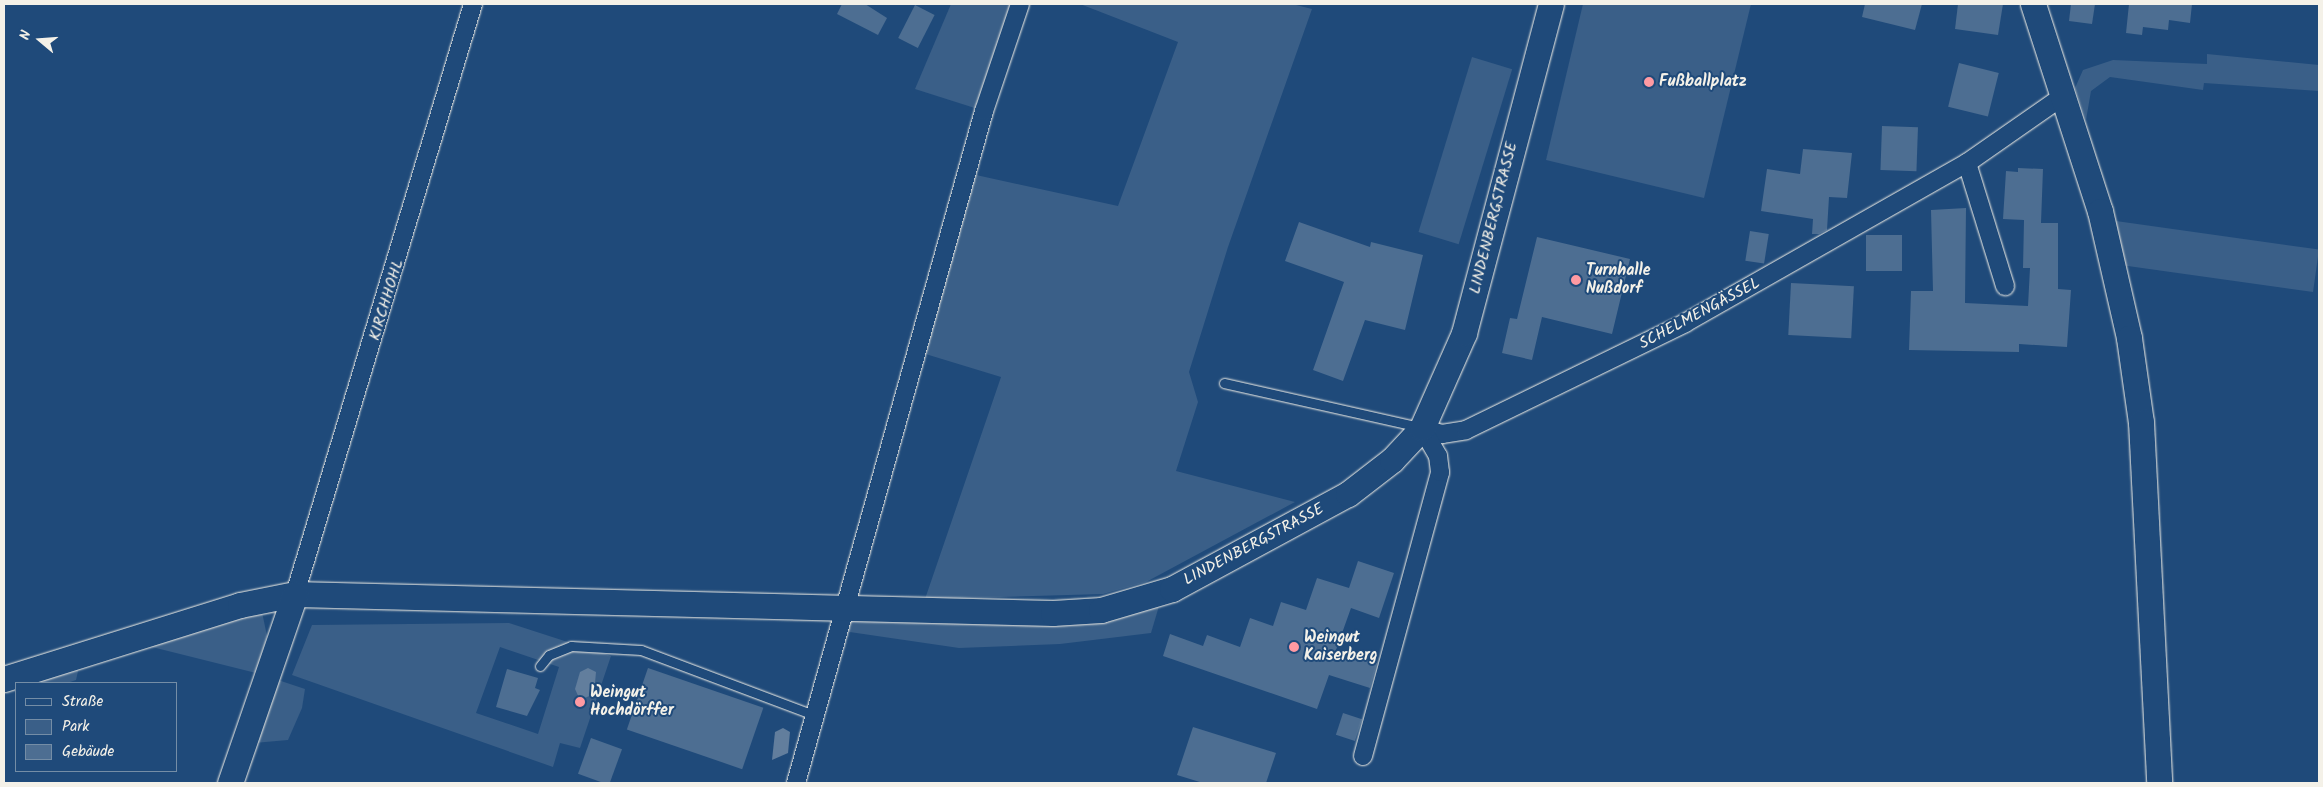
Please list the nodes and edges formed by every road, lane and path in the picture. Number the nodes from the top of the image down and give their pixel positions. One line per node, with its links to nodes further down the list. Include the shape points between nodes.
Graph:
1 (473, 4): 10 (street, KIRCHHOHL)
2 (1020, 4): 11 (street, via 984,111)
3 (1551, 4): 9 (main road, LINDENBERGSTRASSE, via 1464,333)
4 (2033, 4): 5 (main road)
5 (2063, 96): 6 (street, SCHELMENGÄSSEL); 18 (main road, via 2102,219 2129,338 2141,422)
6 (1967, 164): 7 (street); 9 (street, SCHELMENGÄSSEL, via 1694,318 1498,416 1454,433)
7 (2005, 286)
8 (1224, 383): 9 (lane)
9 (1422, 428): 11 (main road, LINDENBERGSTRASSE, via 1392,460 1348,494 1150,598 1068,613); 15 (street, via 1438,456 1440,472)
10 (295, 594): 11 (main road, LINDENBERGSTRASSE); 13 (main road, LINDENBERGSTRASSE, via 240,605); 16 (main road)
11 (845, 607): 14 (street)
12 (540, 666): 14 (lane, via 548,655 571,646 640,650)
13 (4, 679)
14 (814, 715): 17 (street)
15 (1363, 756)
16 (230, 783)
17 (796, 783)
18 (2159, 783)

